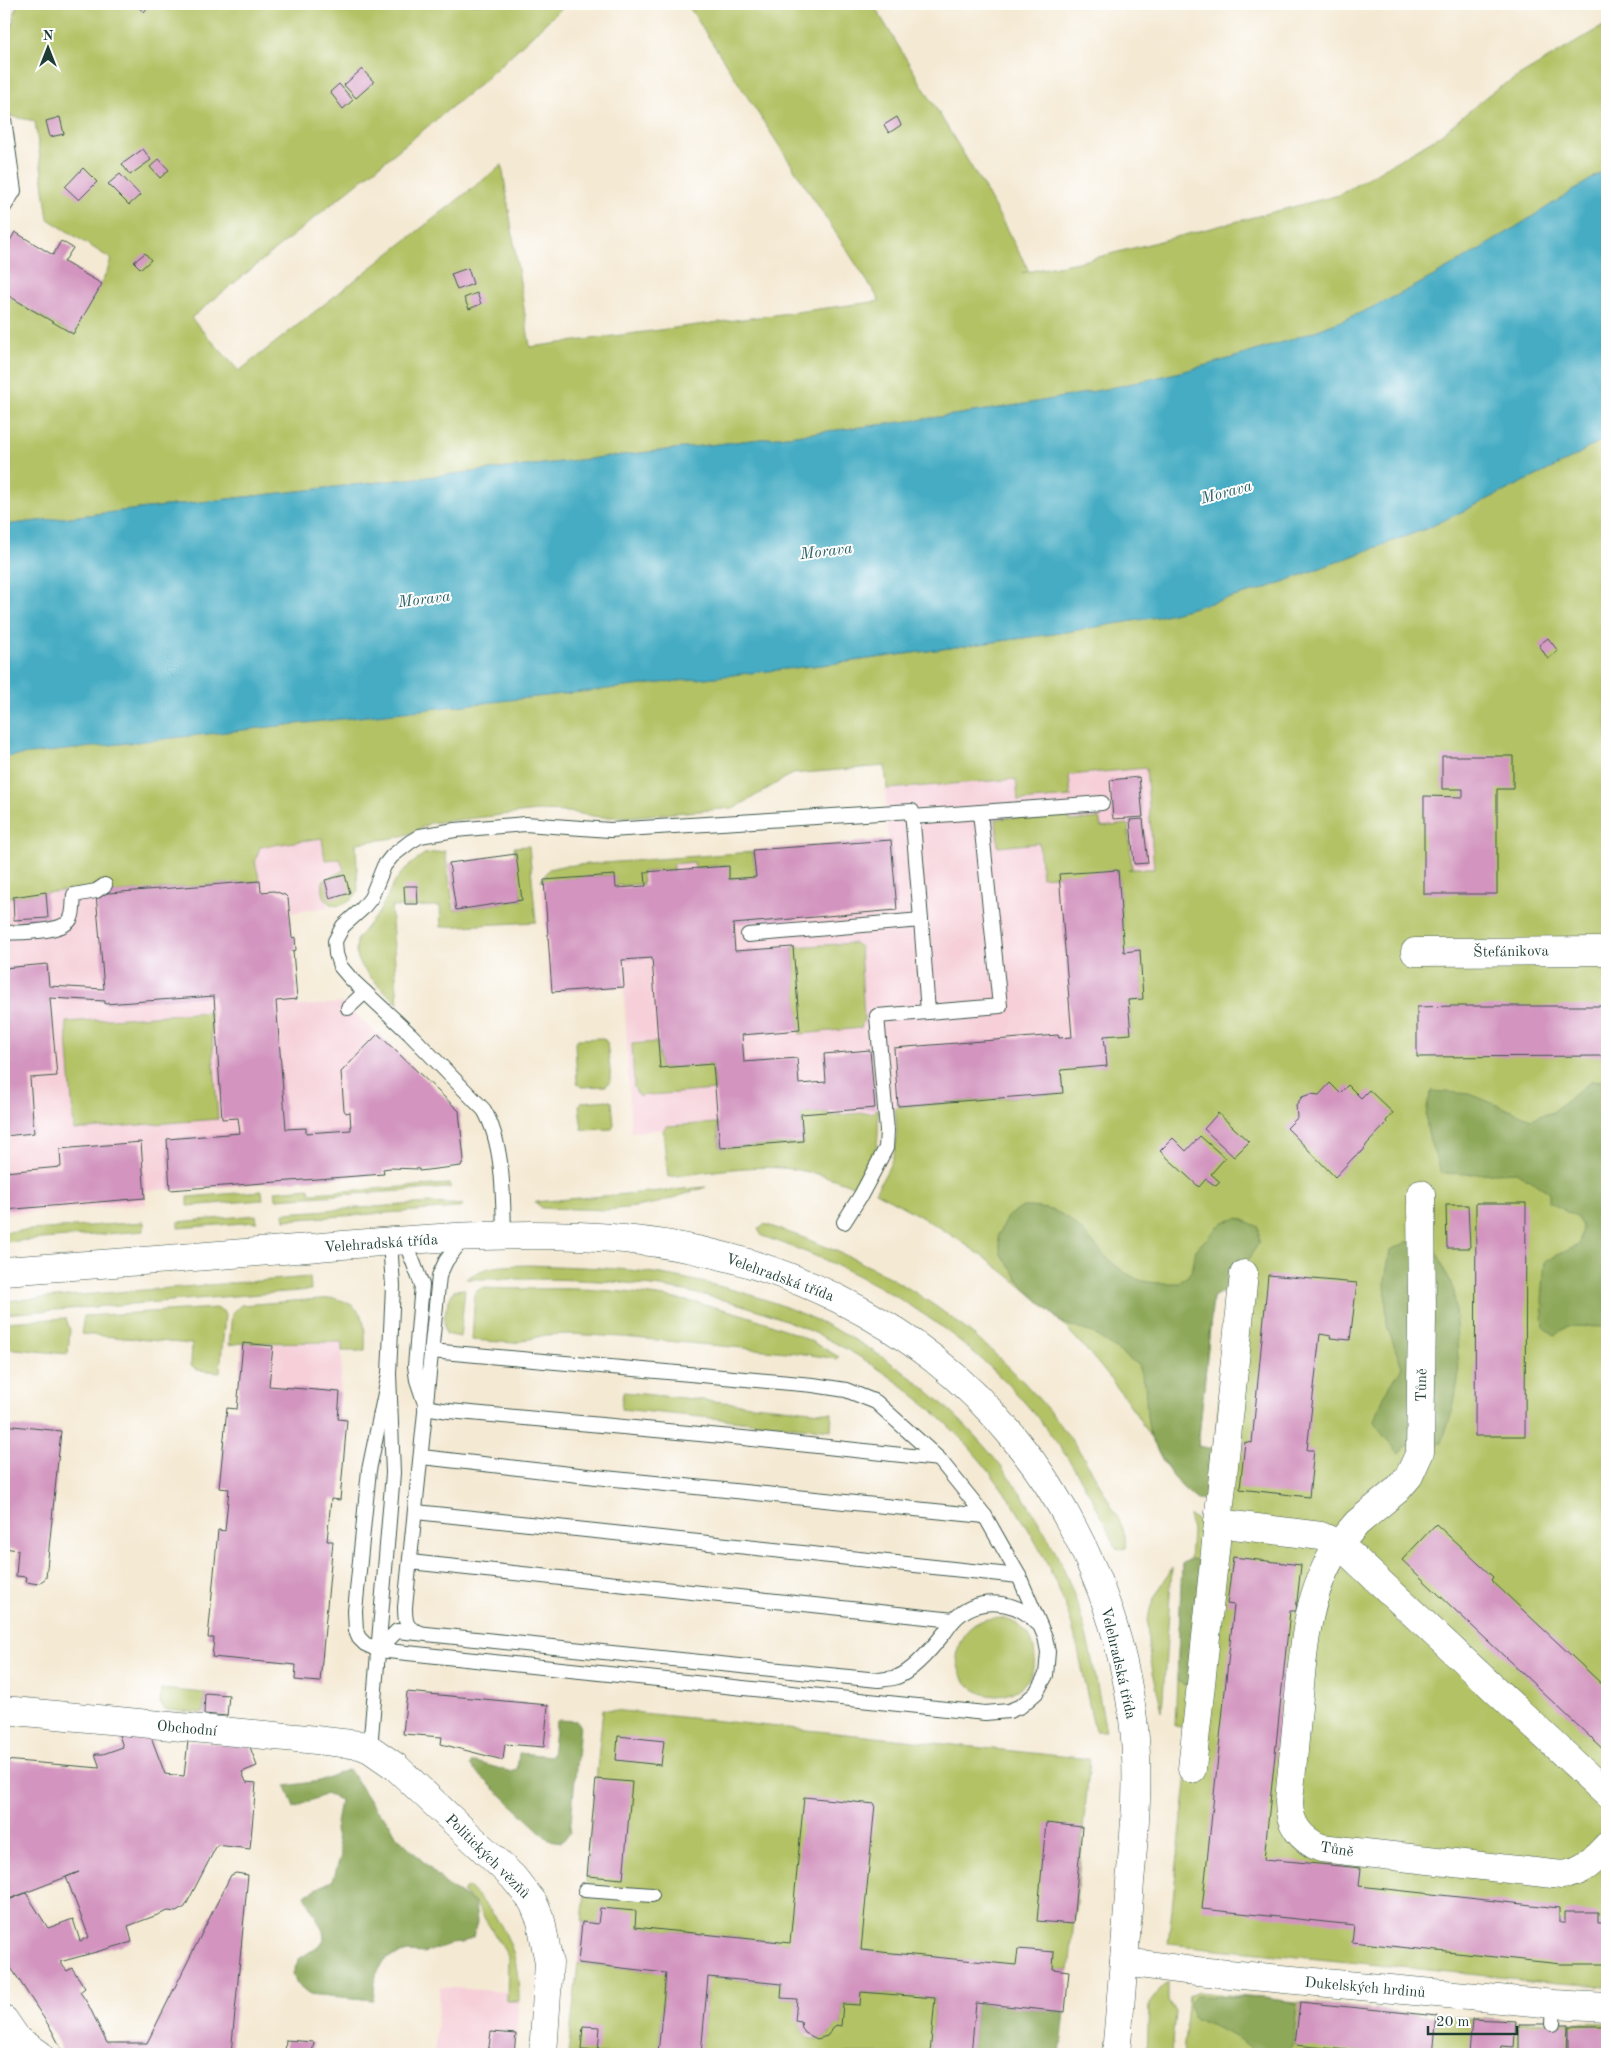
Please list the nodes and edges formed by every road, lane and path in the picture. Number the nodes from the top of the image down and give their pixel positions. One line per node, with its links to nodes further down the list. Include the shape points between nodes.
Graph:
1 (4, 119): 2 (lane, via 14,191)
2 (4, 207)
3 (1102, 803): 4 (lane)
4 (980, 812): 5 (lane); 14 (lane, via 1000,1006)
5 (912, 817): 7 (lane); 12 (lane, via 912,811 610,830 525,824 420,836 392,856 384,866 371,898 337,936 335,946 340,966)
6 (105, 885): 8 (lane, via 96,891 74,895 68,924 56,929)
7 (921, 920): 9 (lane); 14 (lane)
8 (4, 933)
9 (748, 935)
10 (1607, 951): 11 (street, Štefánikova)
11 (1415, 952)
12 (366, 992): 13 (lane); 17 (lane, via 488,1117 496,1140)
13 (348, 1008)
14 (928, 1012): 16 (lane, via 878,1016 886,1148)
15 (1421, 1194): 30 (street, Tůně, via 1420,1452 1409,1476 1397,1490)
16 (844, 1222)
17 (504, 1236): 18 (street, Velehradská třída); 44 (street, Velehradská třída, via 582,1236 636,1241 709,1252 793,1278 838,1297 916,1344 998,1419 1028,1455 1072,1524 1106,1601 1122,1661 1133,1716 1136,1782)
18 (464, 1237): 19 (street, Velehradská třída); 22 (lane, via 439,1276)
19 (398, 1241): 20 (street, Velehradská třída); 23 (lane); 24 (lane, via 422,1285 415,1366)
20 (4, 1271)
21 (1244, 1274): 29 (street)
22 (431, 1350): 24 (lane); 26 (lane, via 846,1390 876,1402)
23 (389, 1374): 36 (lane, via 393,1474); 36 (lane, via 369,1470 355,1611 359,1638)
24 (426, 1407): 25 (lane); 26 (lane)
25 (422, 1457): 27 (lane); 28 (lane)
26 (939, 1459): 28 (lane)
27 (416, 1512): 31 (lane); 32 (lane)
28 (986, 1516): 32 (lane)
29 (1218, 1523): 30 (street, via 1321,1536); 39 (street)
30 (1339, 1544): 40 (street); 41 (street, Tůně, via 1326,1565 1312,1601 1305,1636 1288,1802 1296,1830 1321,1848 1562,1876 1588,1867)
31 (410, 1562): 33 (lane); 35 (lane, via 405,1618 410,1629)
32 (1019, 1576): 34 (lane)
33 (954, 1620): 34 (lane, via 973,1607 1001,1603 1024,1611); 35 (lane, via 934,1645 902,1674 878,1680)
34 (1040, 1626): 36 (lane, via 1048,1660 1046,1675 1036,1693 1021,1706 986,1713)
35 (421, 1633): 36 (lane, via 397,1630)
36 (378, 1650): 38 (lane)
37 (4, 1710): 38 (street, Obchodní, via 307,1739)
38 (370, 1749): 48 (street, Politických vězňů, via 396,1767 513,1877 533,1902 541,1921 549,1963)
39 (1192, 1769)
40 (1607, 1794)
41 (1607, 1846)
42 (585, 1890): 43 (lane)
43 (652, 1895)
44 (1124, 1962): 45 (street, Dukelských hrdinů, via 1554,2014); 49 (street, Velehradská třída)
45 (1607, 2006)
46 (4, 2020): 47 (street, via 17,2039)
47 (39, 2054)
48 (543, 2054)
49 (1116, 2054)

